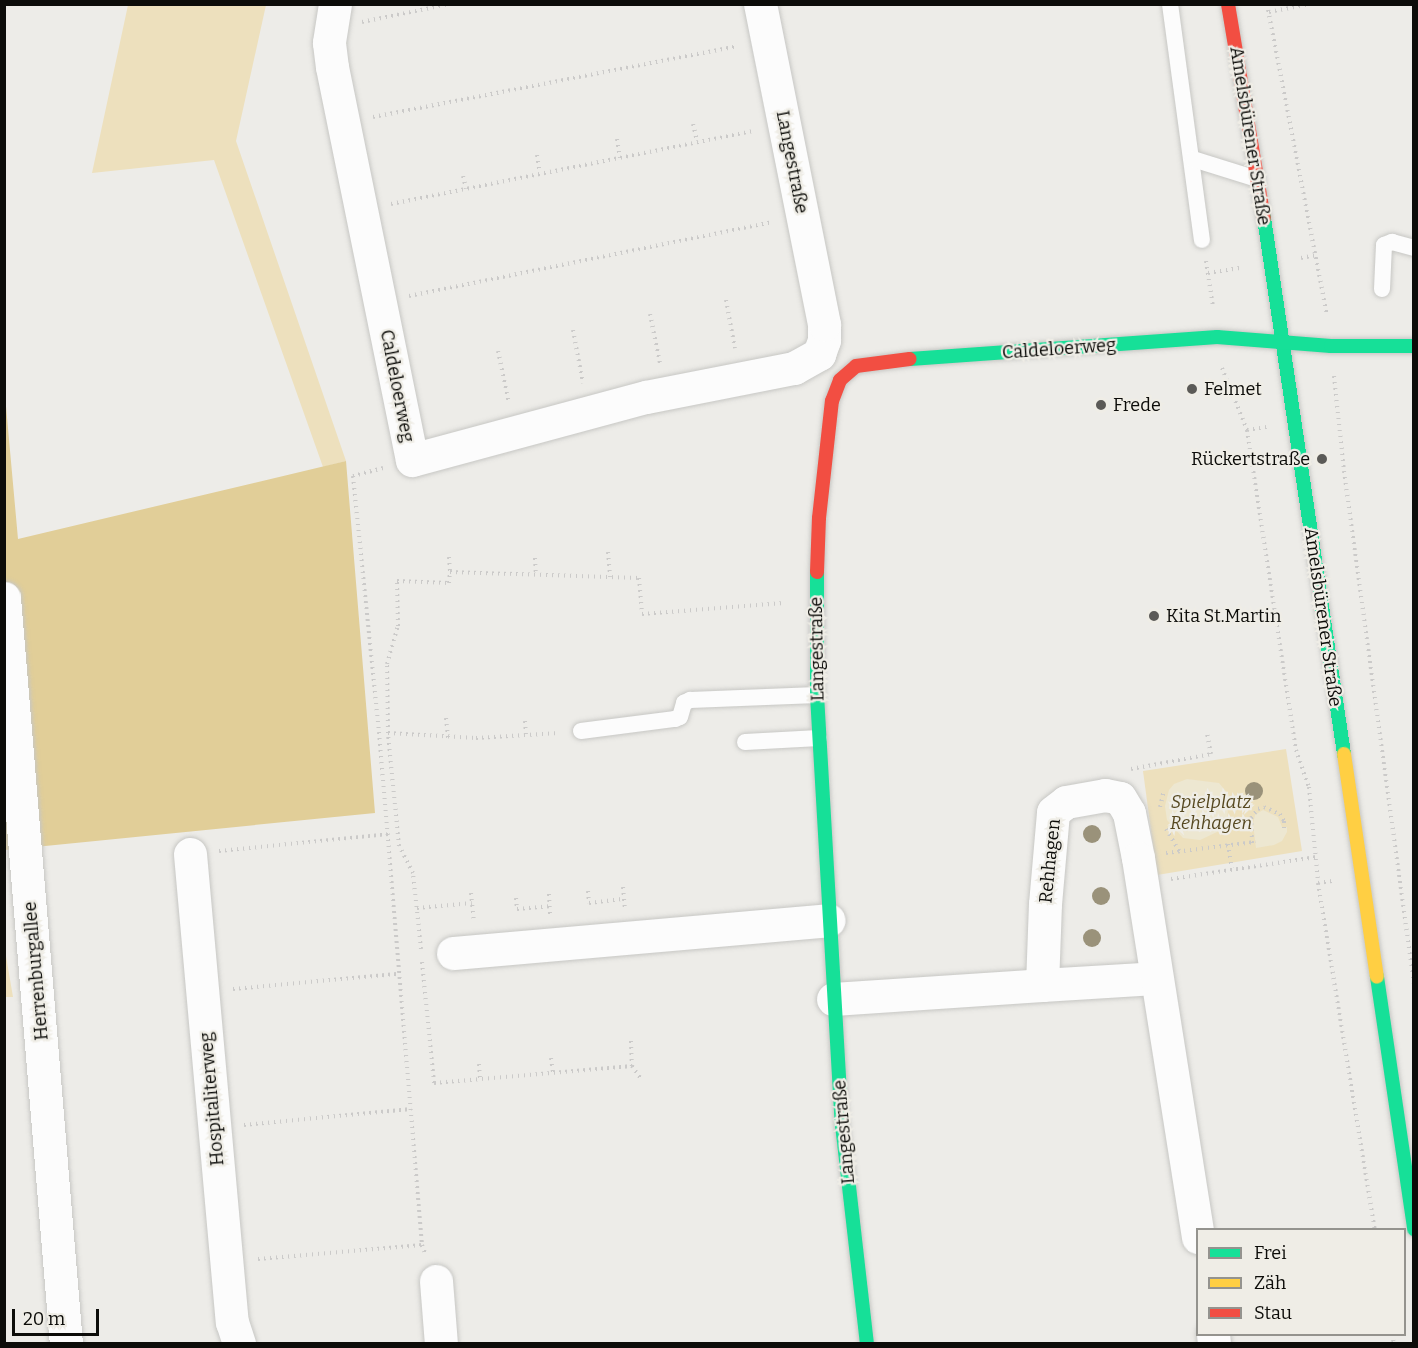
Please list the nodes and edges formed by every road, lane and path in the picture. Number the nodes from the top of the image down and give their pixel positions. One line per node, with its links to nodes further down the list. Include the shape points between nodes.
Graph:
1 (450, 4): 7 (path)
2 (760, 4): 10 (street, Langestraße)
3 (1170, 4): 18 (lane)
4 (1228, 4): 21 (street, Amelsbürener Straße)
5 (1268, 4): 8 (path)
6 (1310, 4): 8 (path)
7 (431, 6): 9 (path)
8 (1269, 12): 34 (path)
9 (333, 16): 11 (street, Caldeloerweg, via 332,67)
10 (767, 40): 11 (path); 13 (street, Langestraße)
11 (343, 123): 23 (street, Caldeloerweg)
12 (693, 124): 15 (path)
13 (784, 125): 15 (path); 24 (street, Langestraße)
14 (616, 139): 17 (path)
15 (697, 142): 17 (path)
16 (537, 155): 19 (path)
17 (620, 158): 19 (path)
18 (1193, 159): 21 (lane); 25 (lane)
19 (540, 173): 22 (path)
20 (463, 176): 22 (path)
21 (1257, 179): 33 (street, Amelsbürener Straße)
22 (466, 189): 23 (path)
23 (361, 210): 29 (street, Caldeloerweg)
24 (802, 216): 29 (path); 37 (street, Langestraße, via 824,324)
25 (1202, 240): 32 (path)
26 (1413, 248): 27 (lane, via 1392,242 1384,245)
27 (1382, 289)
28 (726, 300): 38 (path)
29 (380, 302): 43 (street, Caldeloerweg)
30 (650, 314): 40 (path)
31 (573, 330): 41 (path)
32 (1217, 337): 33 (street, Caldeloerweg); 39 (street, Caldeloerweg, via 878,361 856,366); 70 (path, via 1222,374 1247,430 1296,750 1309,787)
33 (1284, 341): 34 (street); 96 (street, Amelsbürener Straße)
34 (1331, 346): 35 (street); 84 (path, via 1344,471)
35 (1413, 346)
36 (498, 351): 42 (path)
37 (819, 354): 38 (street, Caldeloerweg, via 794,368)
38 (740, 379): 40 (street, Caldeloerweg)
39 (840, 380): 51 (street, Langestraße, via 831,401 819,518)
40 (665, 393): 41 (street, Caldeloerweg)
41 (588, 413): 42 (street, Caldeloerweg)
42 (515, 433): 43 (street, Caldeloerweg)
43 (412, 460): 66 (path, via 353,476)
44 (608, 552): 49 (path)
45 (449, 557): 47 (path)
46 (535, 558): 48 (path)
47 (450, 572): 48 (path); 58 (path, via 449,583 397,581 398,626 387,664 388,733)
48 (536, 575): 49 (path)
49 (610, 577): 51 (path, via 639,578 642,614)
50 (4, 598): 101 (street, Herrenburgallee)
51 (816, 600): 52 (street, Langestraße)
52 (817, 695): 55 (lane, via 690,700 675,719); 59 (street, Langestraße)
53 (446, 718): 58 (path)
54 (525, 721): 57 (path)
55 (581, 731): 57 (path)
56 (1207, 733): 62 (path, via 1211,754 1131,768 1134,781)
57 (526, 735): 58 (path)
58 (448, 738)
59 (819, 738): 60 (lane); 79 (street, Langestraße)
60 (746, 742)
61 (1164, 790): 63 (path)
62 (1120, 798): 72 (street, via 1129,813); 83 (street, Rehhagen, via 1105,795 1066,802 1053,812)
63 (1160, 808)
64 (1161, 819): 68 (path)
65 (1284, 828): 67 (path, via 1280,814 1264,807 1251,818 1254,842)
66 (388, 834): 69 (path); 81 (path)
67 (1228, 844): 68 (path); 71 (path)
68 (1179, 851): 72 (path)
69 (190, 854): 85 (street, Hospitaliterweg)
70 (1316, 857): 71 (path); 95 (path)
71 (1232, 868): 72 (path)
72 (1140, 871): 82 (street)
73 (588, 891): 75 (path, via 589,903)
74 (516, 898): 77 (path, via 517,909)
75 (624, 900)
76 (472, 903): 78 (path)
77 (549, 906)
78 (417, 908)
79 (829, 920): 80 (street); 86 (street, Langestraße)
80 (453, 953)
81 (399, 974): 85 (path); 93 (path)
82 (1155, 978): 83 (street); 97 (street)
83 (1042, 985): 86 (street)
84 (1413, 985)
85 (203, 992): 94 (street, Hospitaliterweg)
86 (833, 999): 104 (street, Langestraße, via 842,1125)
87 (631, 1041): 90 (path)
88 (551, 1058): 91 (path)
89 (479, 1064): 92 (path)
90 (632, 1066)
91 (553, 1073)
92 (480, 1079)
93 (411, 1109): 94 (path); 98 (path)
94 (215, 1127): 99 (street, Hospitaliterweg)
95 (1375, 1228)
96 (1413, 1230)
97 (1196, 1231)
98 (422, 1245): 99 (path); 100 (path)
99 (226, 1262): 102 (street, Hospitaliterweg, via 232,1322)
100 (436, 1281): 103 (street)
101 (66, 1344)
102 (239, 1344)
103 (441, 1344)
104 (867, 1344)

